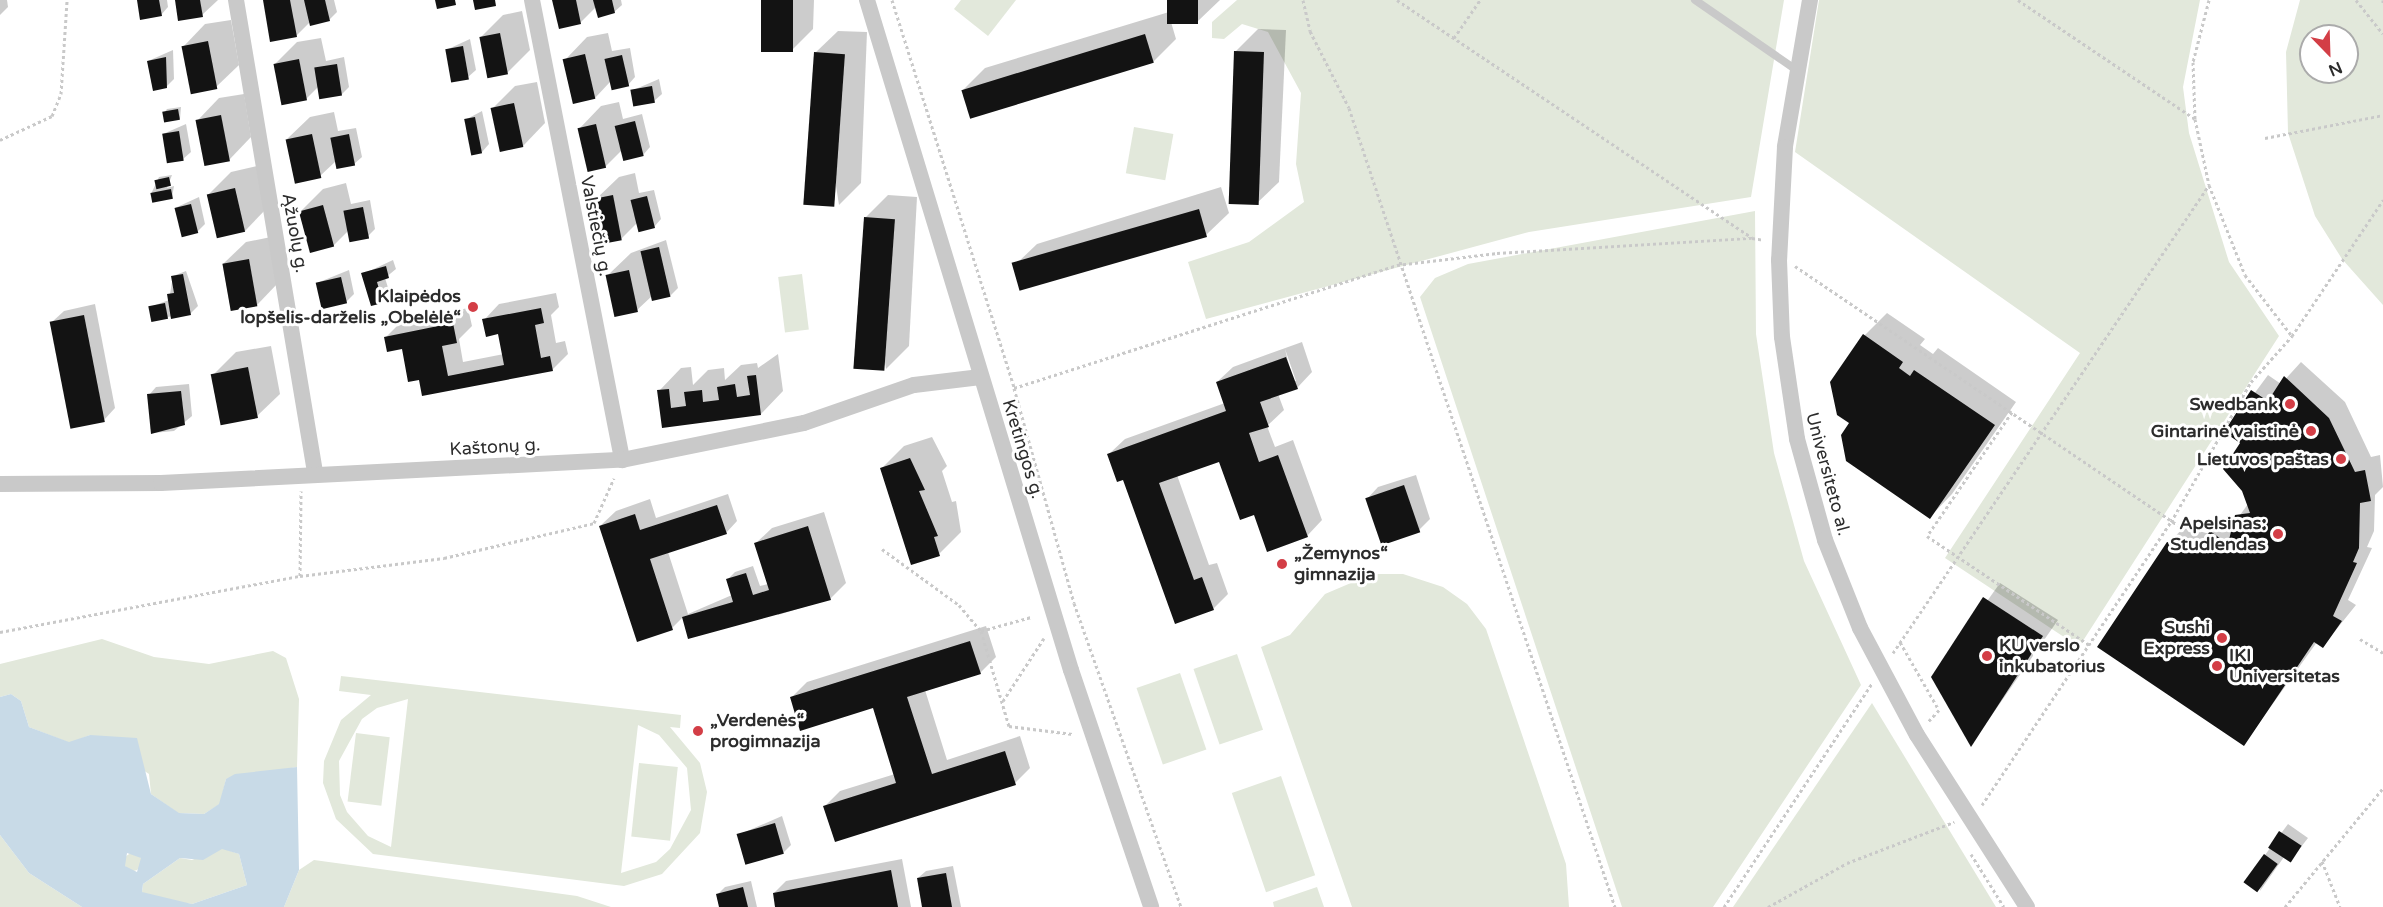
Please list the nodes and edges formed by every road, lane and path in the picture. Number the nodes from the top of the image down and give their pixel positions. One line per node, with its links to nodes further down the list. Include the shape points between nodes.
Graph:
1 (67, 0): 20 (path, via 61,94 51,116)
2 (236, 0): 34 (street, Ąžuolų g.)
3 (532, 0): 33 (street, Valstiečių g.)
4 (867, 0): 29 (street, Kretingos g.)
5 (892, 0): 30 (path)
6 (1303, 0): 27 (path, via 1310,31 1349,108)
7 (1397, 0): 15 (path)
8 (1480, 0): 15 (path)
9 (1695, 0): 16 (lane)
10 (1810, 0): 16 (street, Universiteto al.)
11 (2018, 0): 18 (path)
12 (2209, 0): 18 (path, via 2193,62)
13 (2356, 0): 14 (path)
14 (2383, 34)
15 (1454, 39): 24 (path)
16 (1795, 69): 26 (street, Universiteto al.)
17 (2383, 115): 19 (path)
18 (2195, 119): 21 (path)
19 (2265, 138)
20 (0, 140)
21 (2209, 185): 28 (path, via 2245,275); 32 (path)
22 (2383, 200): 28 (path)
23 (1765, 228): 25 (path)
24 (1752, 238): 25 (path); 27 (path, via 1497,253)
25 (1764, 240): 26 (path, via 1764,260)
26 (1779, 260): 31 (path); 50 (street, Universiteto al., via 1786,373 1801,457 1835,569)
27 (1397, 265): 30 (path); 66 (path)
28 (2292, 336): 36 (path, via 2245,391)
29 (981, 377): 33 (street, Kaštonų g., via 914,385 804,423); 43 (street, Kretingos g.)
30 (1014, 388): 41 (path)
31 (2012, 412): 32 (path); 39 (path, via 1927,536)
32 (2041, 433): 36 (path); 39 (path)
33 (622, 459): 34 (street, Kaštonų g.); 40 (path, via 594,523 444,558)
34 (308, 473): 35 (street, Kaštonų g.); 40 (path)
35 (0, 484)
36 (2171, 522): 37 (path); 48 (path)
37 (2202, 542)
38 (882, 549): 44 (path, via 959,606)
39 (1958, 556): 47 (path); 48 (path)
40 (300, 576): 45 (path)
41 (1074, 603): 43 (path); 65 (path)
42 (1031, 617): 44 (path)
43 (1056, 623): 54 (path); 64 (street, Kretingos g.)
44 (981, 631): 54 (path)
45 (0, 632)
46 (2360, 639): 49 (path)
47 (1900, 642): 50 (path); 56 (path, via 1939,710)
48 (2089, 645): 59 (path)
49 (2383, 653)
50 (1882, 670): 52 (path); 56 (street, Universiteto al.)
51 (1865, 677): 52 (path)
52 (1870, 687): 53 (path); 67 (path)
53 (1876, 697)
54 (1003, 701): 55 (path, via 1009,726)
55 (1072, 734)
56 (1917, 735): 59 (street, Universiteto al.)
57 (2383, 788): 63 (path)
58 (1945, 813): 60 (path)
59 (1971, 821): 60 (path); 70 (street, Universiteto al.)
60 (1951, 822): 61 (path); 68 (path, via 1847,863)
61 (1957, 831)
62 (1969, 850): 69 (path)
63 (2322, 861): 71 (path); 72 (path)
64 (1151, 907)
65 (1182, 907)
66 (1615, 907)
67 (1724, 907)
68 (1768, 907)
69 (2004, 907)
70 (2027, 907)
71 (2285, 907)
72 (2340, 907)

